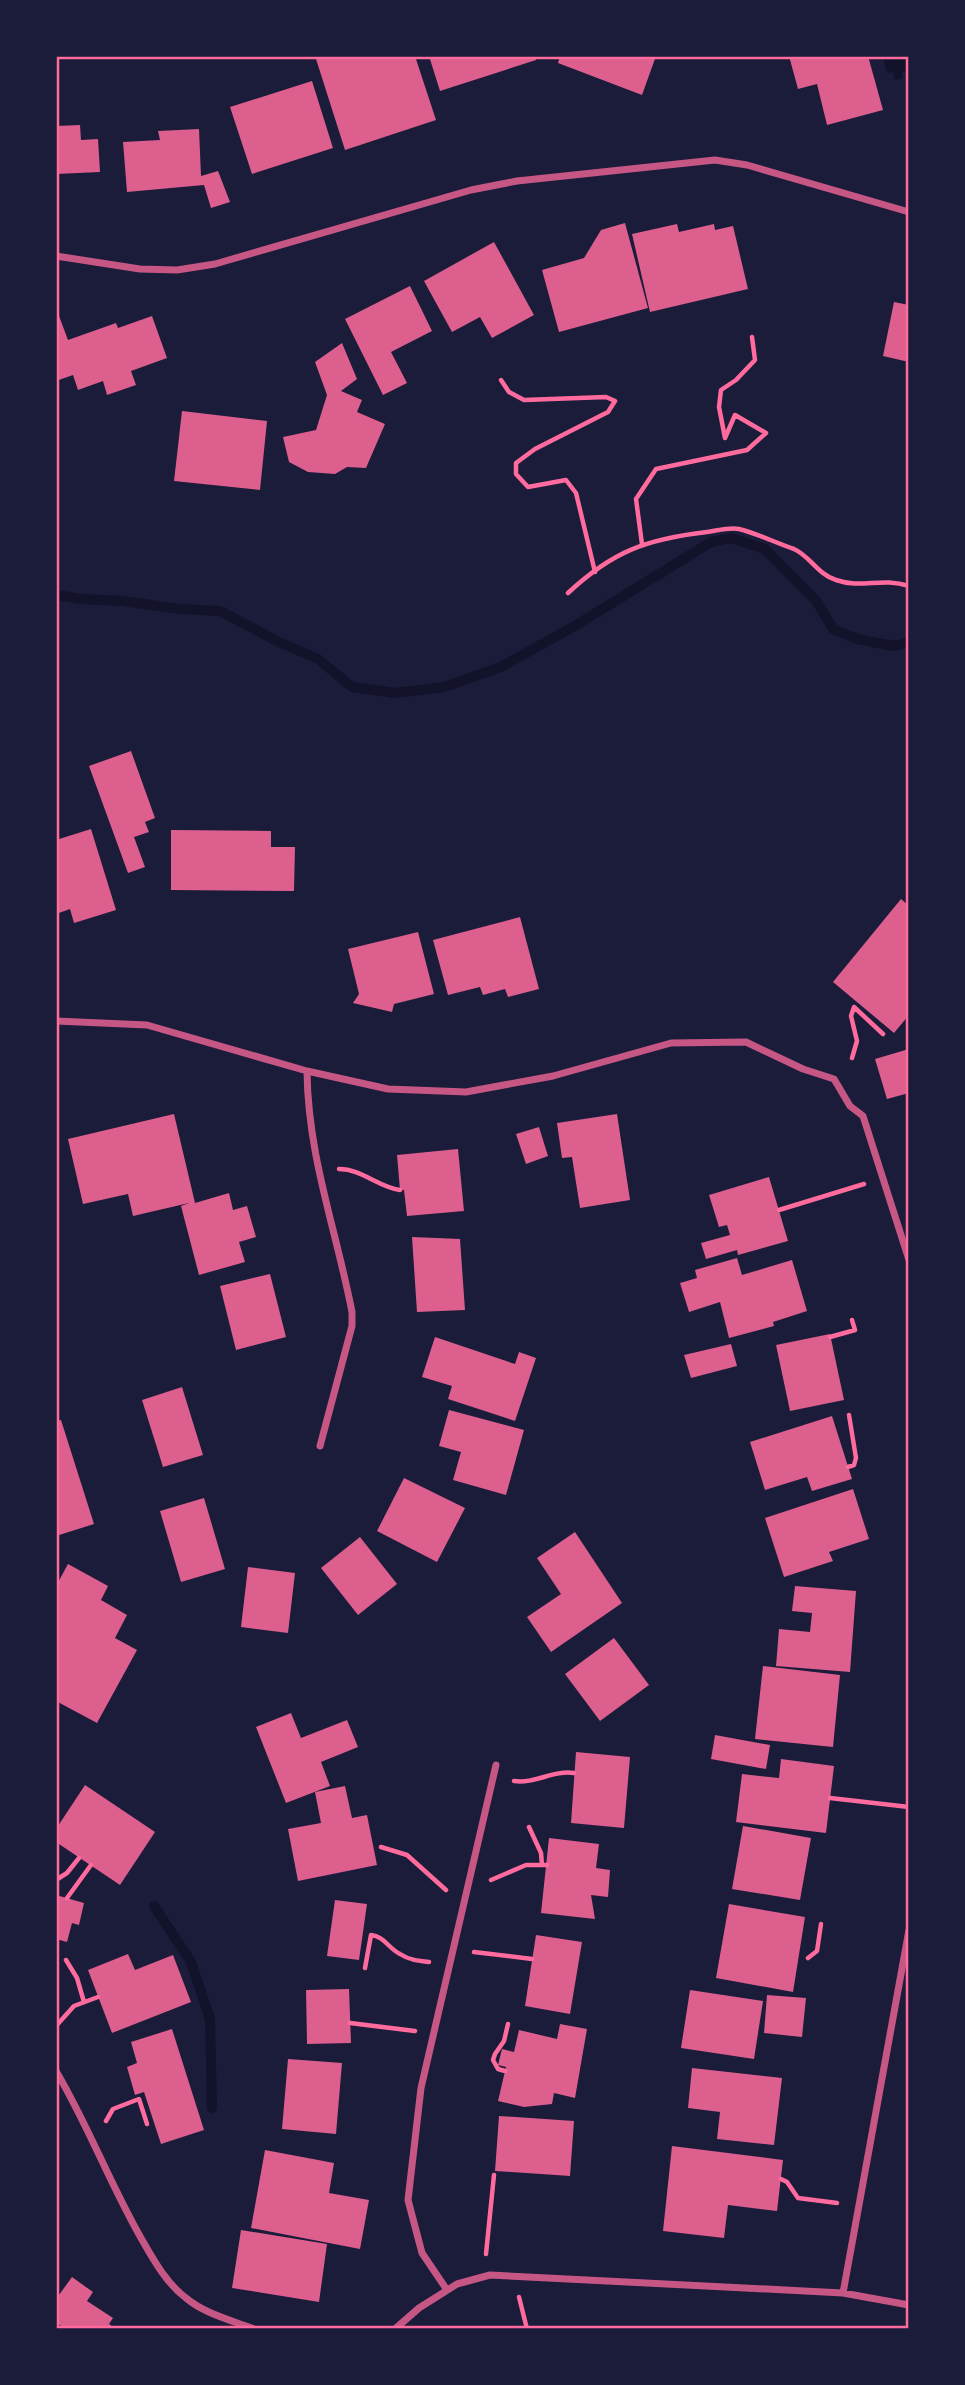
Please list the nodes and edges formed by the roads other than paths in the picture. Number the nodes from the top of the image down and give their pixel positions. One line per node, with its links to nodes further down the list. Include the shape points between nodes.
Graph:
1 (909, 212): 2 (street, via 715,160 471,190 215,264 177,270)
2 (56, 256)
3 (56, 1021): 4 (street, via 147,1025)
4 (307, 1071): 5 (street, via 388,1089 466,1092 552,1076 671,1043 746,1042 834,1079 850,1106 863,1116); 6 (street, via 307,1109 318,1170 352,1312)
5 (909, 1260)
6 (320, 1446)
7 (496, 1765): 10 (street, via 421,2088 408,2200 422,2253)
8 (909, 1930): 11 (street)
9 (56, 2071): 13 (street, via 124,2208 173,2286 209,2312)
10 (447, 2290): 11 (street, via 484,2276 513,2276); 14 (street)
11 (844, 2293): 12 (street)
12 (909, 2305)
13 (254, 2329)
14 (395, 2329)

